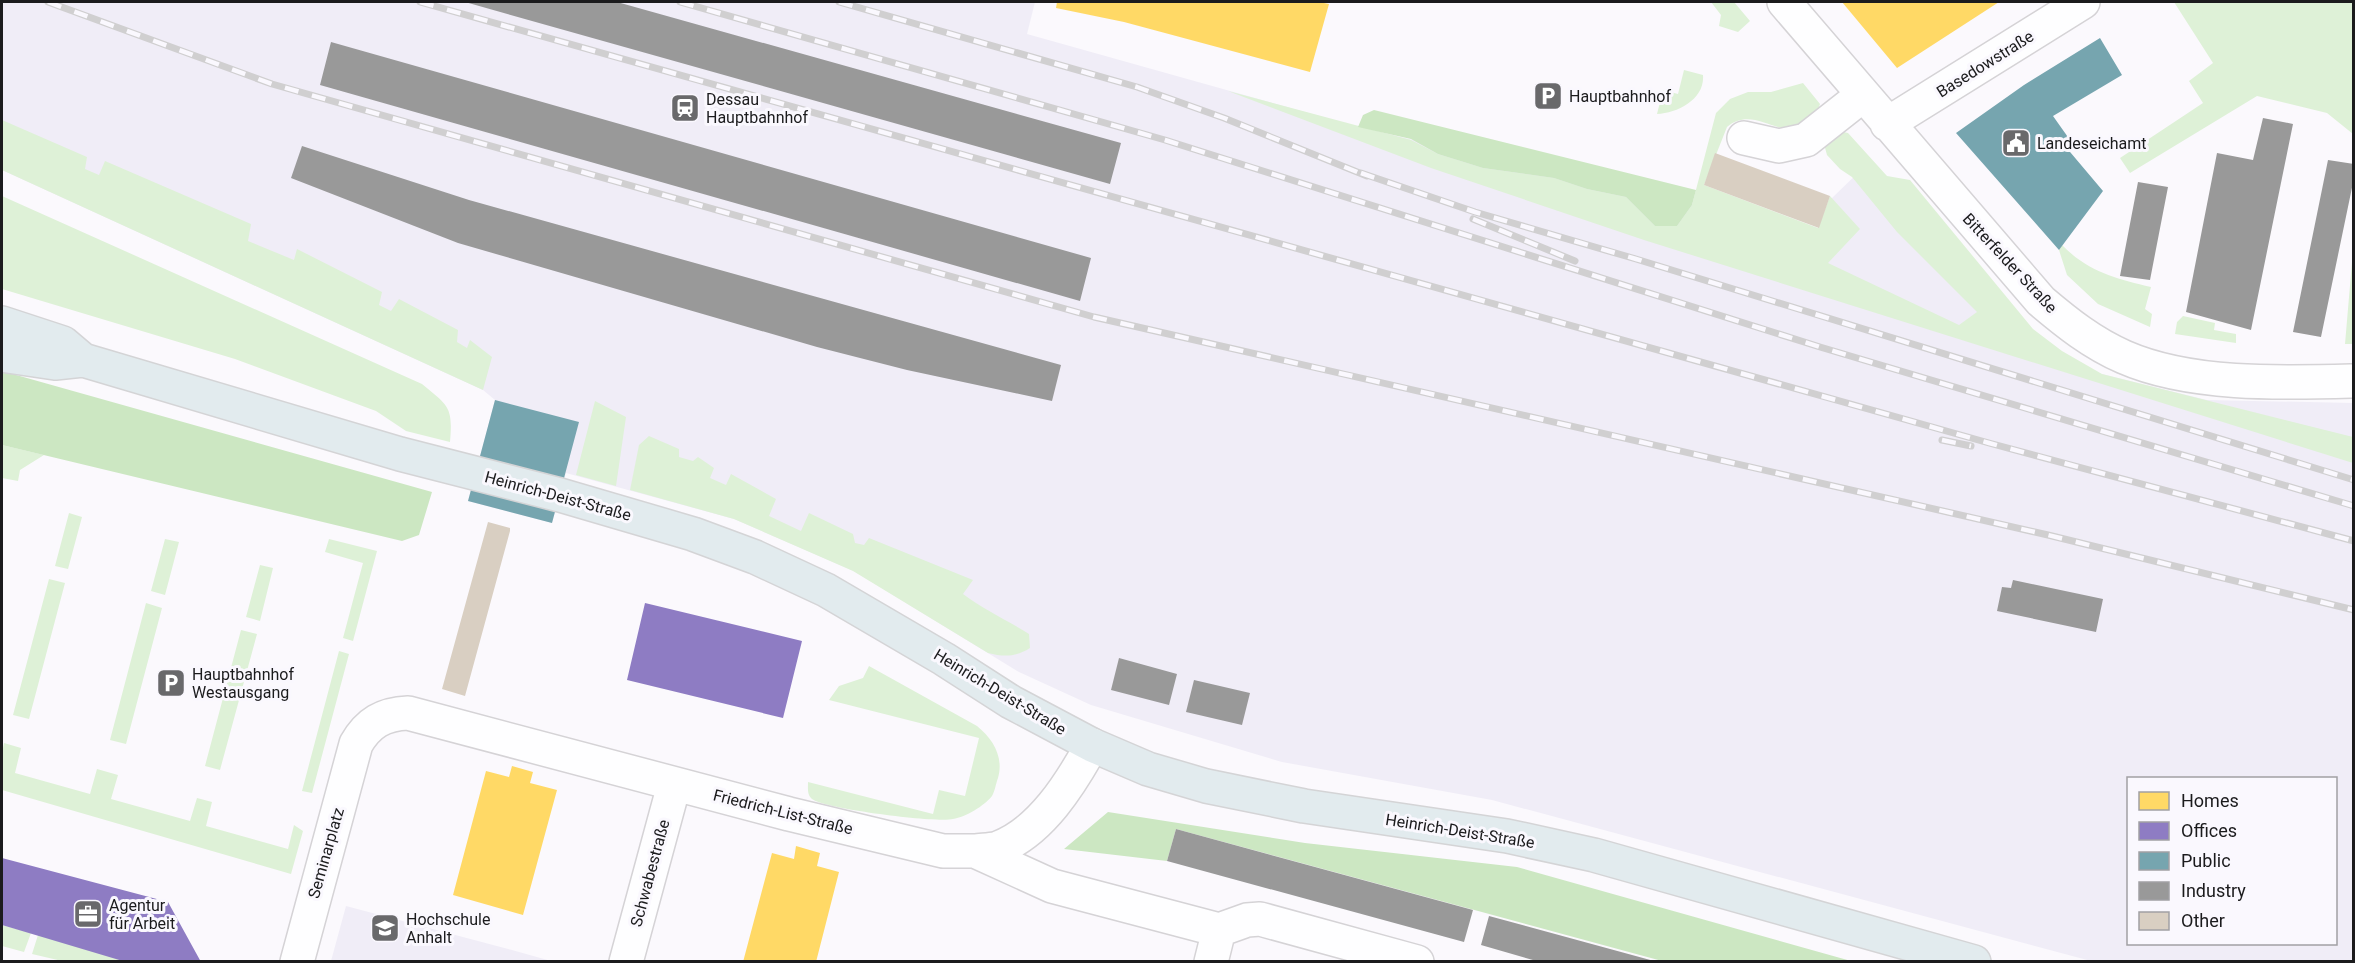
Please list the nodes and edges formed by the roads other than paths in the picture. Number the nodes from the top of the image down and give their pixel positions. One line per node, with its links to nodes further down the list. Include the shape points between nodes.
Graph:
1 (1784, 2): 3 (street, Bitterfelder Straße)
2 (2083, 2): 4 (street, Basedowstraße)
3 (1863, 95): 4 (street, Bitterfelder Straße); 5 (street, via 1806,140 1779,146)
4 (1887, 124): 9 (street, Bitterfelder Straße, via 2041,301 2079,333 2124,357 2178,372 2234,380)
5 (1744, 138)
6 (2, 323): 8 (main road, Heinrich-Deist-Straße, via 63,343)
7 (2, 355): 8 (main road, Heinrich-Deist-Straße, via 45,362)
8 (83, 360): 11 (main road, Heinrich-Deist-Straße, via 400,454 693,534 791,573)
9 (2354, 381)
10 (356, 744): 12 (street, Friedrich-List-Straße, via 374,722 408,712); 15 (street, Seminarplatz)
11 (1092, 745): 13 (street, via 1074,777 1035,824 998,848); 19 (main road, Heinrich-Deist-Straße, via 1148,769 1206,786 1304,806 1507,836 1594,855)
12 (674, 784): 13 (street, Friedrich-List-Straße, via 943,851); 16 (street, Schwabestraße)
13 (975, 852): 14 (street, Friedrich-List-Straße, via 1052,886)
14 (1219, 930): 17 (street); 18 (street, via 1260,919)
15 (297, 962)
16 (626, 962)
17 (1211, 962)
18 (1417, 962)
19 (1974, 962)

